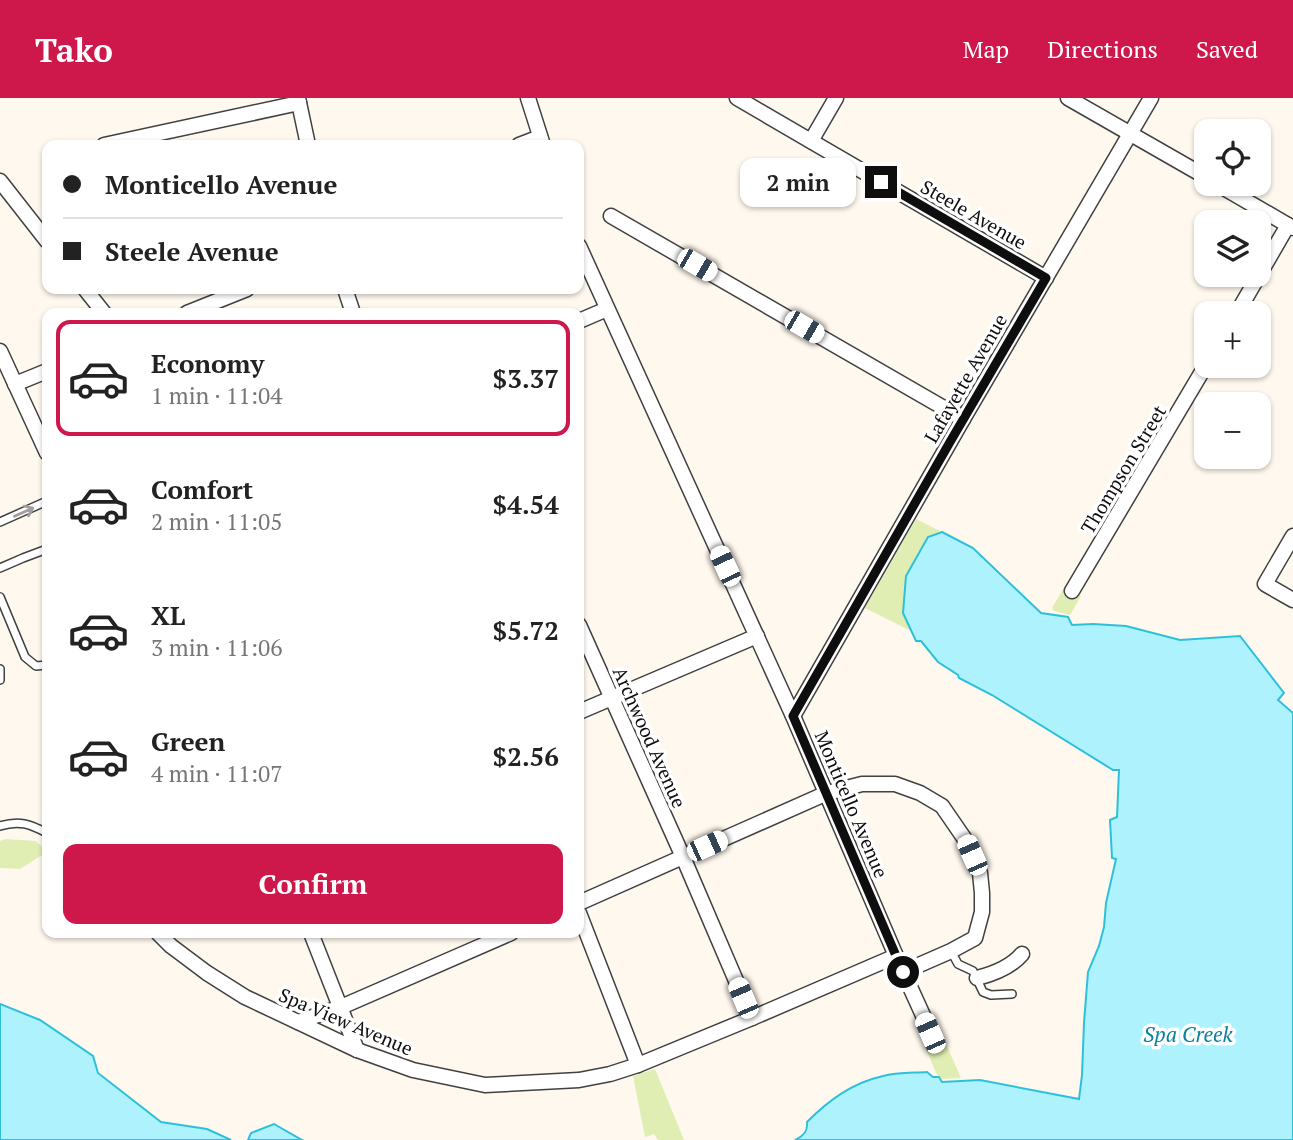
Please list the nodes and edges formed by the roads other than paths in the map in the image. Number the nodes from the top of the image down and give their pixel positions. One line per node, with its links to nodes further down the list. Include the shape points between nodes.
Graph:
1 (528, 98): 10 (street)
2 (737, 98): 11 (street, Steele Avenue)
3 (836, 98): 11 (street)
4 (1068, 98): 7 (street)
5 (1151, 98): 7 (street, Lafayette Avenue)
6 (299, 101): 8 (street); 9 (street)
7 (1130, 134): 12 (street); 19 (street, Lafayette Avenue)
8 (126, 140)
9 (307, 140)
10 (542, 140)
11 (811, 141): 19 (street, Steele Avenue)
12 (1194, 170)
13 (0, 181): 17 (street)
14 (1238, 196): 16 (street)
15 (611, 216): 31 (street)
16 (1291, 227): 22 (street)
17 (42, 235)
18 (584, 257): 25 (street, Monticello Avenue)
19 (1046, 278): 31 (street, Lafayette Avenue)
20 (89, 294): 23 (street)
21 (234, 294): 24 (street)
22 (1245, 301)
23 (100, 308)
24 (200, 308)
25 (607, 309): 26 (street); 41 (street, Monticello Avenue)
26 (584, 319)
27 (0, 351): 30 (street)
28 (42, 373): 30 (street)
29 (1198, 378): 38 (street, Thompson Street)
30 (15, 384): 32 (street)
31 (963, 419): 48 (street, Lafayette Avenue)
32 (42, 442)
33 (42, 503): 34 (lane, one-way to 33)
34 (0, 522)
35 (1293, 537): 40 (street, via 1265,584)
36 (42, 552): 37 (lane)
37 (0, 568)
38 (1072, 591)
39 (0, 597): 43 (lane, via 25,657)
40 (1293, 600)
41 (757, 635): 46 (street); 48 (street, Monticello Avenue)
42 (584, 636): 46 (street, Archwood Avenue)
43 (42, 665)
44 (0, 669): 45 (lane)
45 (0, 680)
46 (612, 699): 47 (street); 52 (street, Archwood Avenue)
47 (584, 710)
48 (793, 716): 49 (street, Monticello Avenue)
49 (827, 793): 52 (street); 58 (street, via 862,784 895,784 942,806 964,838 980,873 982,893 975,938); 60 (street, Monticello Avenue)
50 (0, 826): 51 (lane, via 29,824)
51 (42, 830)
52 (683, 857): 53 (street); 65 (street, Archwood Avenue)
53 (584, 901)
54 (584, 927): 69 (street)
55 (163, 938): 66 (street, Spa View Avenue, via 244,998)
56 (313, 938): 64 (street)
57 (500, 938): 64 (street)
58 (951, 951): 61 (street); 62 (lane, via 958,964)
59 (1022, 954): 62 (street, via 1002,969)
60 (896, 956): 61 (street, Monticello Avenue); 65 (street, Spa View Avenue)
61 (903, 972): 67 (street, Monticello Avenue)
62 (977, 978): 63 (lane, via 990,995)
63 (1013, 994)
64 (341, 1007): 66 (street); 68 (street)
65 (752, 1018): 69 (street, Spa View Avenue)
66 (298, 1022): 68 (street, Spa View Avenue)
67 (930, 1033)
68 (357, 1050): 69 (street, Spa View Avenue, via 413,1070 485,1085 579,1080)
69 (638, 1065)

